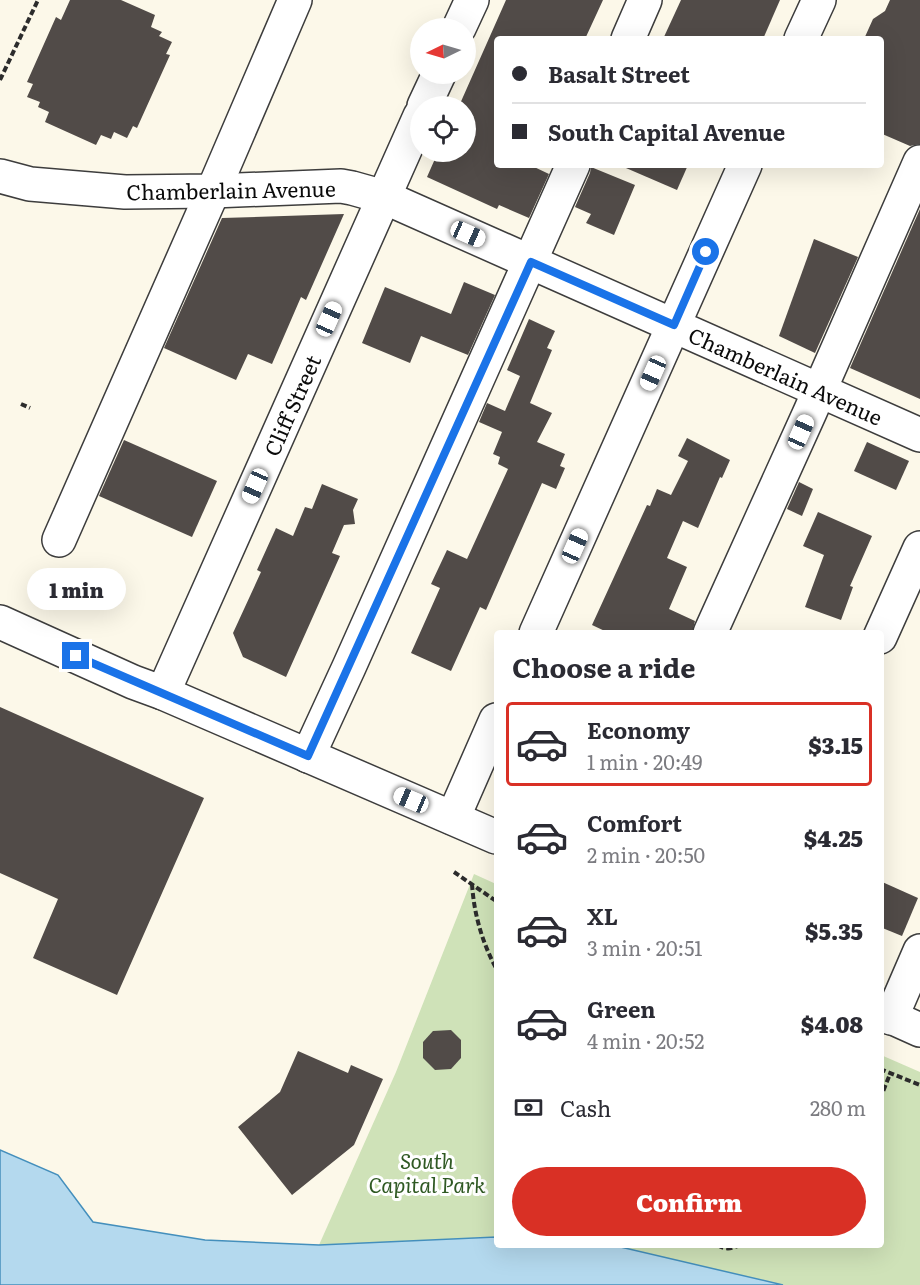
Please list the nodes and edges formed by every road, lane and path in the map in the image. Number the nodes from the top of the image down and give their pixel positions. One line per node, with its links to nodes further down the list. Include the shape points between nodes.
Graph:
1 (38, 0): 9 (path)
2 (295, 0): 15 (street)
3 (472, 0): 6 (street)
4 (645, 0): 7 (street)
5 (819, 0): 8 (street)
6 (464, 18)
7 (629, 36)
8 (802, 36)
9 (0, 80)
10 (410, 139): 16 (street, Cliff Street)
11 (920, 162): 19 (street)
12 (572, 168): 17 (street)
13 (744, 168): 18 (street)
14 (15, 180): 15 (street, Chamberlain Avenue, via 125,192)
15 (213, 191): 16 (street, Chamberlain Avenue, via 341,186); 23 (street)
16 (384, 198): 17 (street, Chamberlain Avenue); 29 (street, Cliff Street)
17 (531, 262): 18 (street, Chamberlain Avenue); 31 (street)
18 (674, 325): 19 (street, Chamberlain Avenue); 26 (street)
19 (820, 390): 22 (street, Chamberlain Avenue); 27 (street)
20 (21, 404): 21 (path)
21 (30, 408)
22 (920, 435)
23 (59, 540)
24 (920, 548): 28 (street)
25 (0, 622): 29 (street)
26 (537, 630)
27 (711, 630)
28 (883, 630)
29 (163, 693): 31 (street)
30 (494, 725): 32 (street)
31 (308, 756): 32 (street)
32 (453, 818): 33 (street)
33 (494, 836)
34 (454, 872): 35 (path)
35 (472, 884): 36 (path); 38 (path, via 478,925)
36 (494, 900)
37 (920, 951): 39 (street)
38 (494, 964)
39 (897, 1020)
40 (884, 1071): 41 (path)
41 (890, 1074): 42 (path); 43 (path)
42 (920, 1086)
43 (884, 1089)

